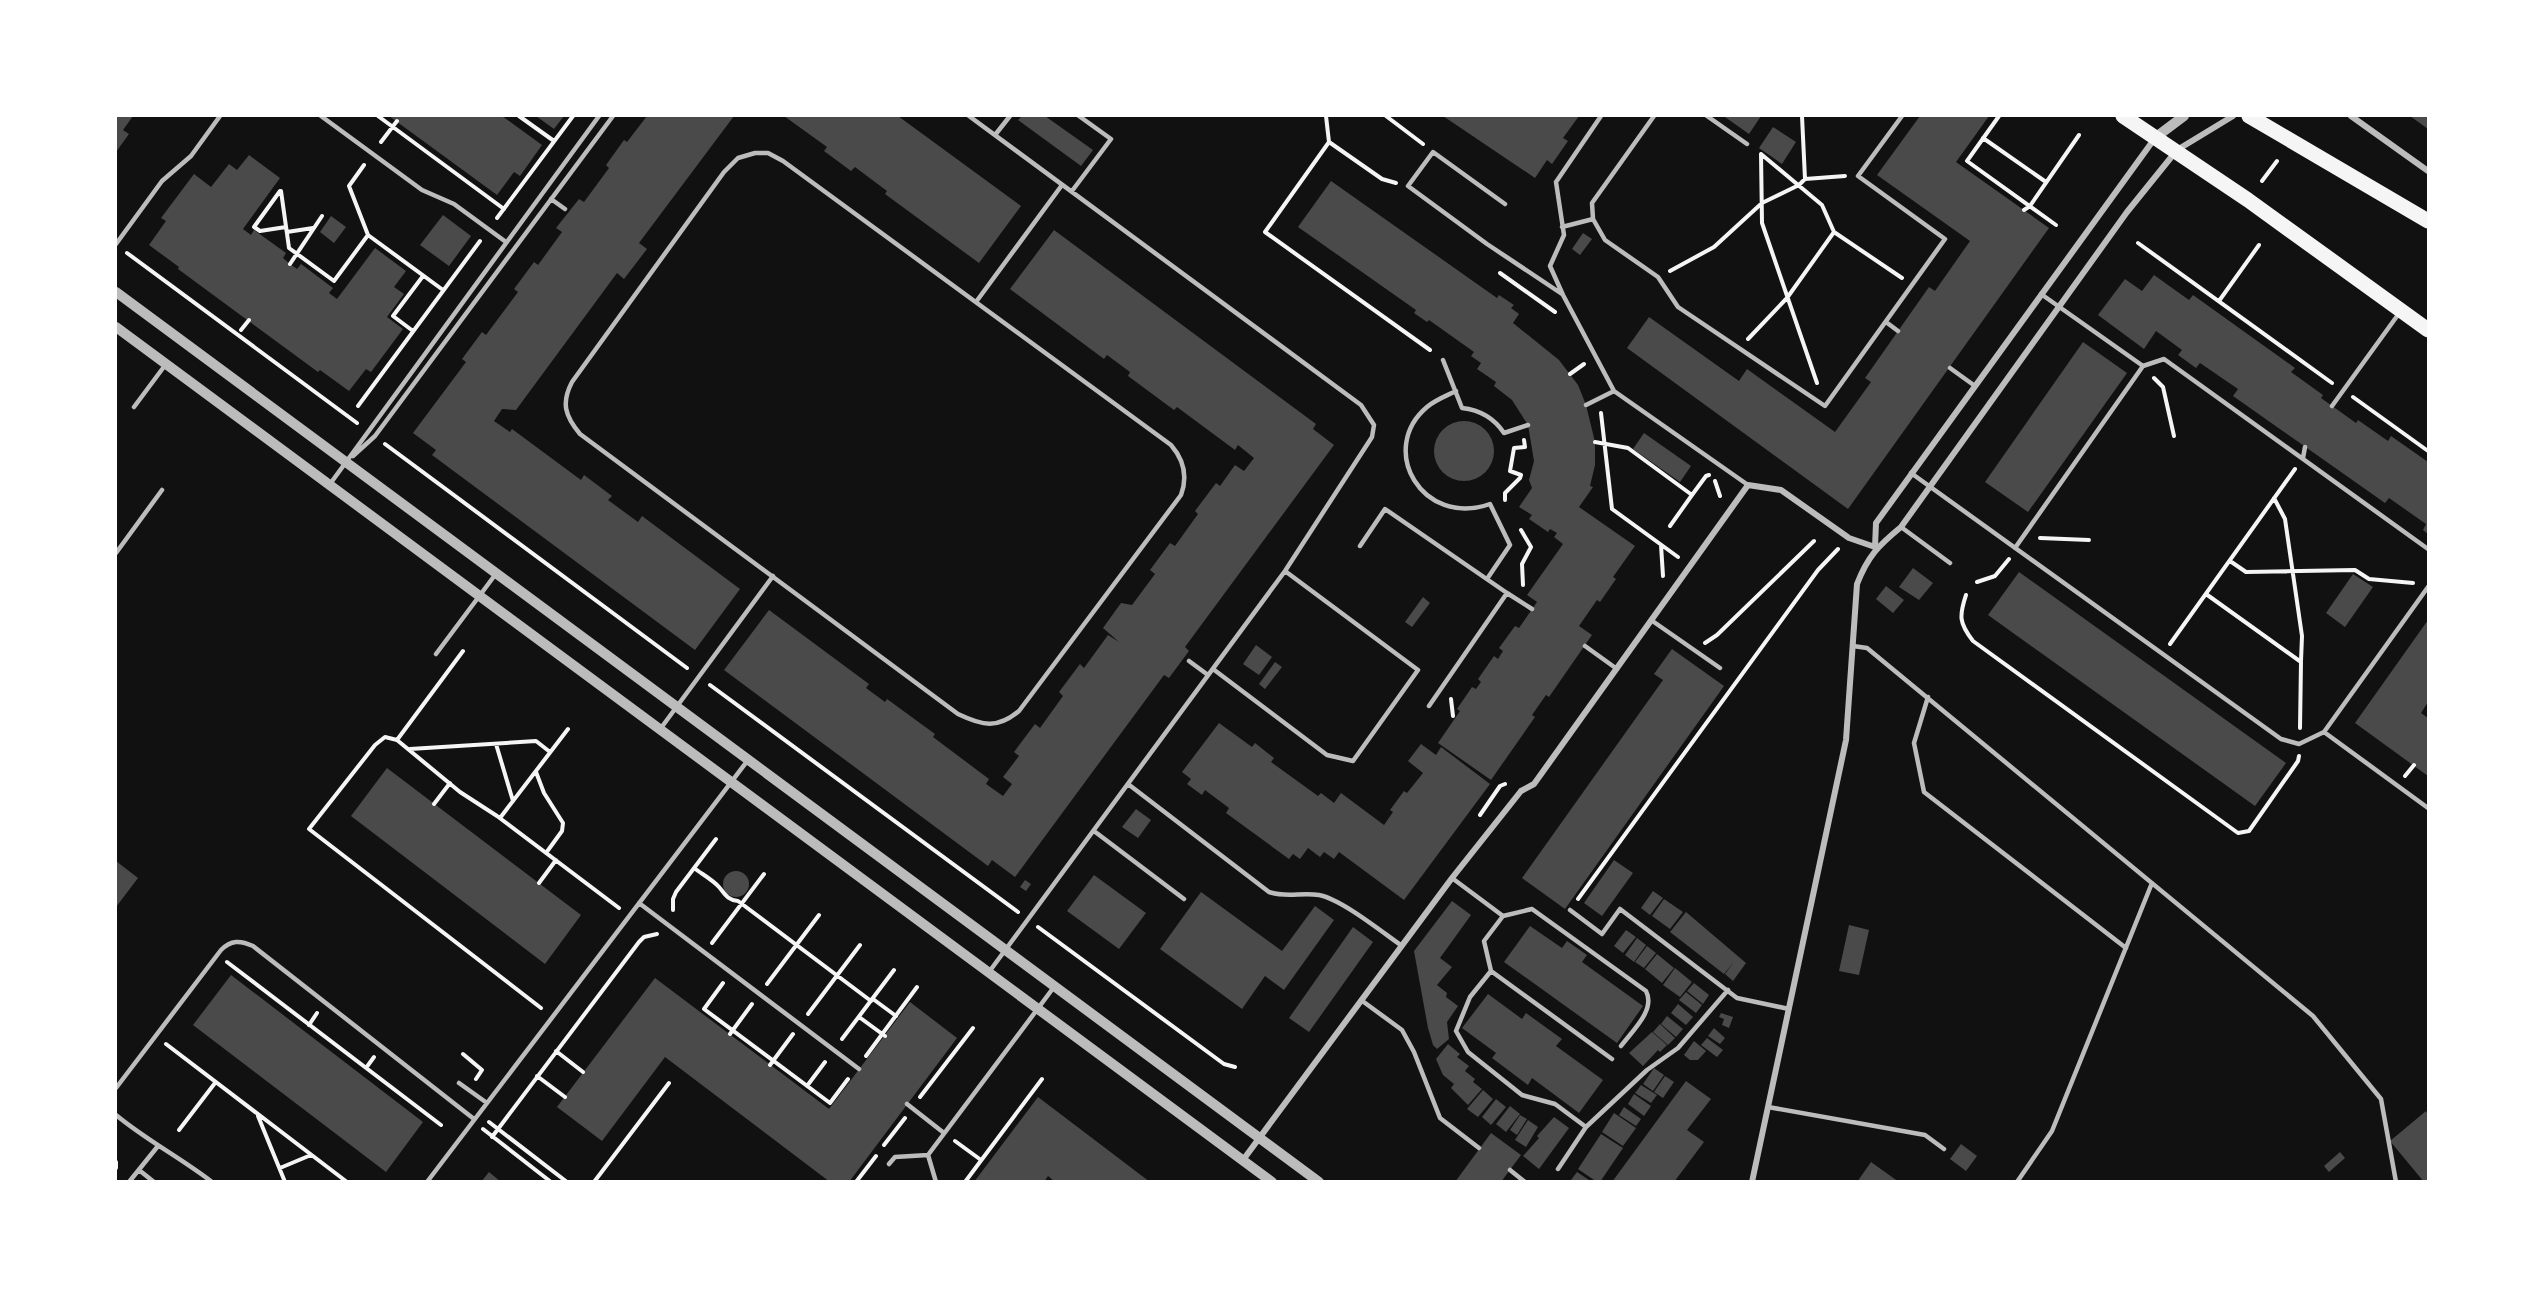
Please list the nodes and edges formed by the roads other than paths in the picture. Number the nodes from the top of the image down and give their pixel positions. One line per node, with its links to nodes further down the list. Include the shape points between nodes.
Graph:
1 (220, 116): 31 (lane, via 191,156 162,181)
2 (321, 116): 30 (lane, via 422,190 454,204)
3 (599, 116): 30 (lane)
4 (613, 116): 24 (lane)
5 (969, 116): 17 (lane)
6 (1010, 116): 17 (lane)
7 (1079, 116): 23 (lane, via 1111,139)
8 (1601, 116): 29 (lane, via 1556,182)
9 (1654, 116): 27 (lane, via 1592,203)
10 (1707, 116): 19 (lane)
11 (1899, 116): 38 (lane, via 1858,176 1945,239)
12 (2122, 116): 18 (main road)
13 (2184, 116): 18 (street)
14 (2233, 116): 20 (street)
15 (2248, 116): 28 (main road)
16 (2352, 116): 21 (street)
17 (995, 135): 22 (lane)
18 (2156, 137): 20 (main road); 33 (street)
19 (1747, 144)
20 (2177, 150): 36 (street); 37 (main road)
21 (2428, 171)
22 (1062, 185): 23 (lane); 35 (lane)
23 (1071, 191): 68 (lane, via 1368,414 1374,425 1372,437)
24 (551, 199): 26 (lane); 55 (lane, via 375,436)
25 (1505, 204): 34 (lane, via 1433,152 1408,186)
26 (565, 209)
27 (1593, 219): 29 (lane); 38 (lane, via 1605,240 1658,277 1678,307 1825,406)
28 (2428, 221)
29 (1563, 227): 34 (lane, via 1564,235 1550,266)
30 (506, 242): 55 (lane)
31 (116, 244)
32 (116, 292): 55 (street)
33 (2041, 294): 36 (lane); 46 (street)
34 (1563, 295): 47 (lane)
35 (976, 302): 70 (lane, via 768,153 738,158 724,172 572,382 565,395 565,410 580,434); 70 (lane, via 1171,445 1180,455 1186,482 1174,504 1019,711 992,725 976,723 958,714)
36 (2059, 306): 44 (lane); 59 (street)
37 (2402, 310): 40 (main road); 50 (lane)
38 (1886, 322): 41 (lane)
39 (116, 327): 43 (street)
40 (2428, 330)
41 (1898, 331)
42 (1443, 360): 48 (lane)
43 (166, 364): 51 (lane); 57 (street)
44 (2144, 366): 54 (lane, via 2164,359); 64 (lane)
45 (1950, 368): 46 (lane)
46 (1975, 386): 56 (street)
47 (1614, 391): 49 (lane); 58 (lane)
48 (1456, 392): 52 (lane, via 1462,408 1488,416 1504,433); 71 (lane, via 1427,407 1418,418 1407,443 1407,457 1416,484 1436,503 1463,510 1490,504 1510,545)
49 (1586, 405)
50 (2332, 406)
51 (134, 408)
52 (1528, 425)
53 (2305, 447): 54 (lane)
54 (2303, 459): 65 (lane)
55 (346, 462): 57 (lane); 69 (street)
56 (1911, 473): 59 (lane); 63 (street, via 1876,523)
57 (328, 485): 74 (street)
58 (1748, 485): 63 (street, via 1781,490 1850,538); 76 (street)
59 (1930, 487): 61 (street); 64 (lane)
60 (162, 490): 66 (lane)
61 (1901, 527): 63 (street); 67 (lane)
62 (1360, 546): 71 (lane, via 1385,509)
63 (1875, 547): 78 (street, via 1857,584)
64 (2015, 548): 89 (lane, via 2281,739 2299,744)
65 (2428, 549)
66 (116, 553)
67 (1950, 562)
68 (1285, 571): 82 (lane); 82 (lane, via 1418,670 1353,761 1327,755)
69 (496, 574): 74 (lane); 87 (street)
70 (773, 576): 87 (lane)
71 (1487, 579): 73 (lane)
72 (2428, 587): 89 (lane)
73 (1507, 593): 75 (lane); 86 (lane)
74 (480, 596): 79 (lane); 88 (street)
75 (1532, 609)
76 (1651, 620): 81 (lane); 83 (street)
77 (1585, 646): 83 (lane)
78 (1853, 646): 85 (lane, via 1867,648); 110 (street, via 1846,740)
79 (436, 654)
80 (1189, 661): 84 (lane)
81 (1720, 668)
82 (1213, 669): 84 (lane)
83 (1617, 669): 95 (street, via 1534,784 1521,791)
84 (1208, 675): 92 (lane)
85 (1928, 697): 96 (lane); 102 (lane, via 1914,743 1924,792)
86 (1429, 706)
87 (676, 707): 88 (lane); 90 (street)
88 (660, 729): 91 (street)
89 (2324, 732): 93 (lane)
90 (748, 760): 91 (lane); 103 (street)
91 (732, 782): 98 (lane); 105 (street)
92 (1128, 784): 94 (lane); 101 (lane, via 1269,892 1284,897 1319,895 1333,899)
93 (2428, 808)
94 (1094, 831): 97 (lane); 103 (lane)
95 (1452, 878): 100 (lane); 101 (street)
96 (2152, 883): 102 (lane); 143 (lane, via 2313,1016 2381,1100)
97 (1184, 899)
98 (639, 903): 113 (lane); 116 (lane)
99 (1570, 910): 107 (lane, via 1602,933 1620,909)
100 (1503, 916): 104 (lane, via 1484,941); 111 (lane, via 1532,909 1646,991 1649,1006)
101 (1402, 946): 108 (street)
102 (2126, 948): 142 (lane, via 2052,1131)
103 (1005, 950): 105 (lane); 106 (street)
104 (1491, 971): 112 (lane); 121 (lane, via 1470,998 1456,1031 1468,1052 1522,1095 1556,1104)
105 (988, 972): 109 (street)
106 (1054, 987): 109 (lane); 123 (street)
107 (1728, 990): 110 (lane, via 1737,998); 121 (lane, via 1677,1048 1647,1070)
108 (1361, 1000): 123 (street); 125 (lane, via 1401,1030 1440,1118)
109 (1038, 1009): 122 (lane); 128 (street)
110 (1789, 1009): 118 (street)
111 (1621, 1046)
112 (1612, 1059)
113 (859, 1068)
114 (459, 1083): 116 (lane)
115 (116, 1088): 120 (lane, via 217,955 227,944 243,941)
116 (487, 1103): 120 (lane)
117 (907, 1104): 122 (lane)
118 (1768, 1107): 126 (lane, via 1925,1134); 141 (street)
119 (116, 1115): 124 (lane)
120 (473, 1120): 136 (lane)
121 (1586, 1128): 130 (lane)
122 (944, 1133): 127 (lane)
123 (1260, 1137): 128 (street); 139 (street)
124 (158, 1146): 131 (lane); 135 (lane)
125 (1479, 1148)
126 (1944, 1149)
127 (928, 1155): 129 (lane, via 895,1157); 137 (lane)
128 (1243, 1160): 138 (street)
129 (889, 1164)
130 (1558, 1169)
131 (139, 1170): 133 (lane); 134 (lane)
132 (1510, 1170): 140 (lane)
133 (129, 1182)
134 (154, 1182)
135 (212, 1182)
136 (427, 1182)
137 (936, 1182)
138 (1272, 1182)
139 (1319, 1182)
140 (1525, 1182)
141 (1752, 1182)
142 (2017, 1182)
143 (2396, 1182)

